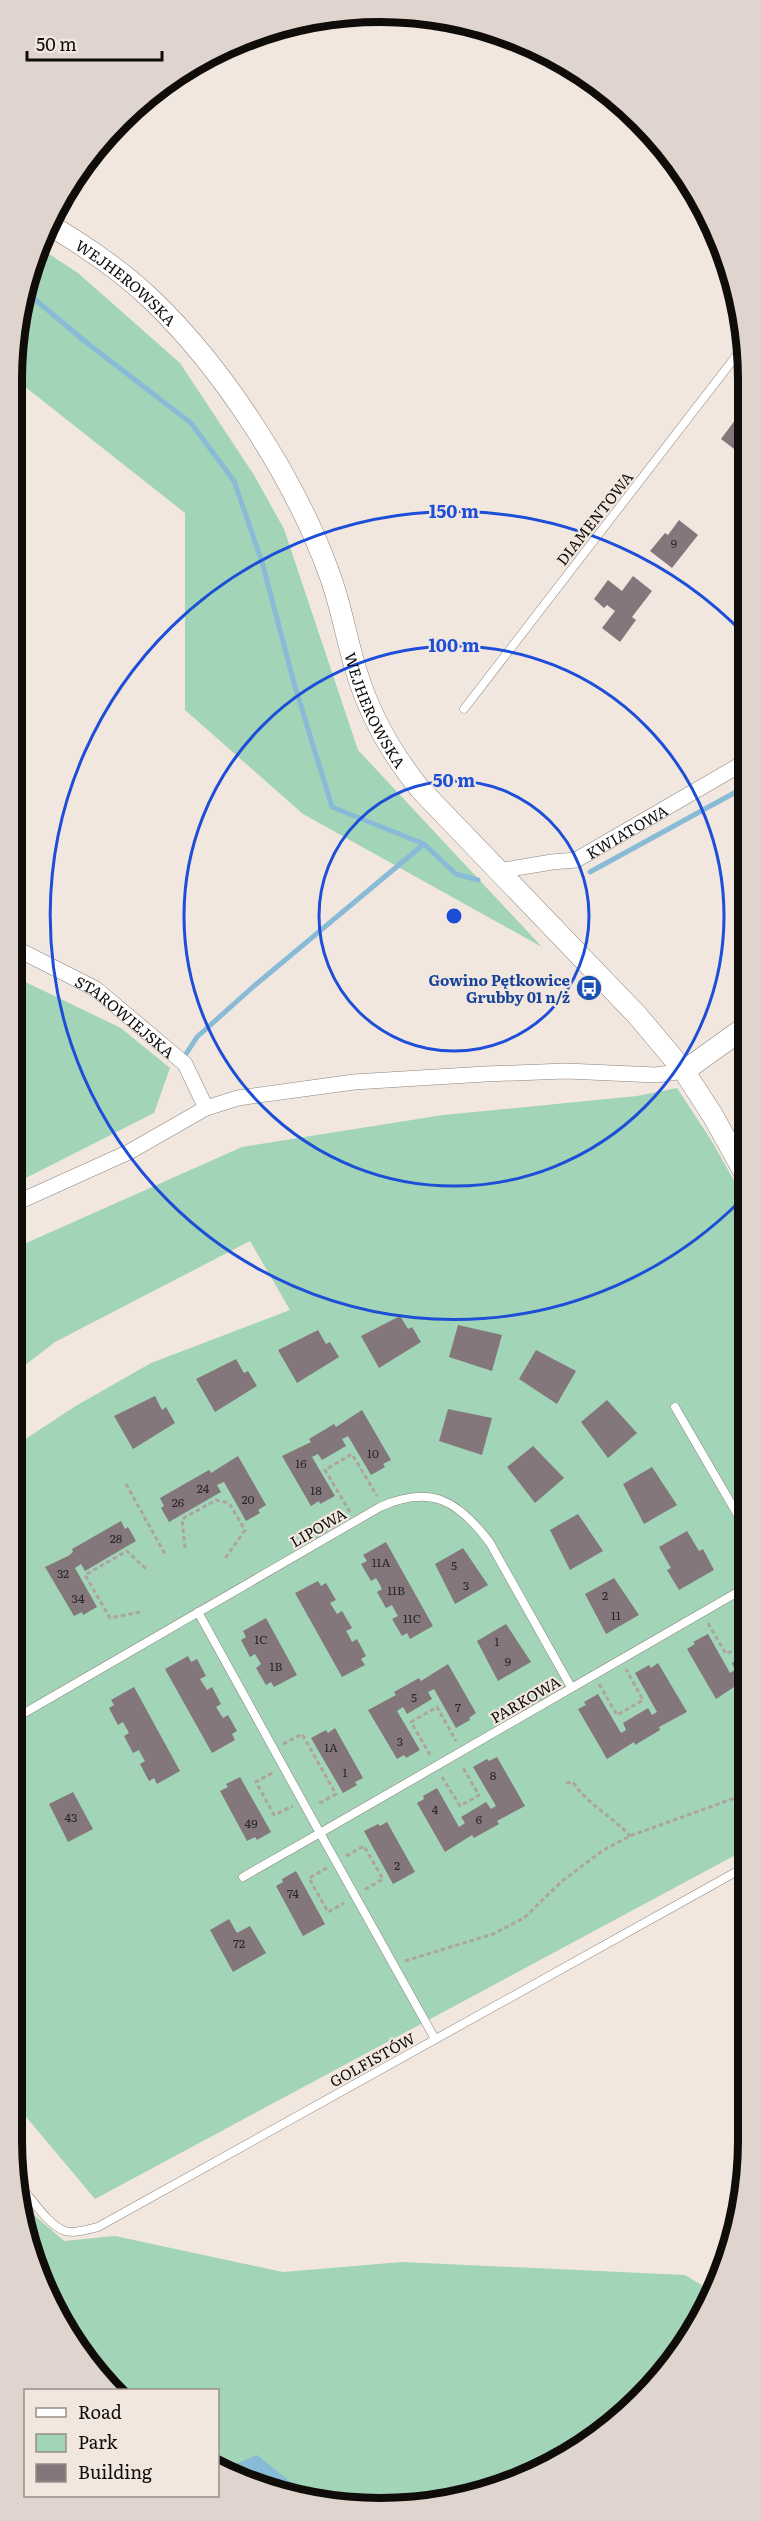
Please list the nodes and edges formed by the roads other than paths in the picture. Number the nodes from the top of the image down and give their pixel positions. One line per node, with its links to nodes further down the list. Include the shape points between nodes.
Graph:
1 (56, 229): 5 (street, WEJHEROWSKA, via 92,251 152,300 208,362 257,433 279,466 314,535 330,575 362,690 387,743 420,789)
2 (738, 354): 3 (lane, DIAMENTOWA)
3 (464, 709)
4 (738, 766): 5 (street, KWIATOWA, via 576,860)
5 (499, 871): 8 (street, WEJHEROWSKA)
6 (23, 952): 9 (street, STAROWIEJSKA, via 96,988 185,1064)
7 (738, 1032): 8 (street)
8 (684, 1071): 9 (street, via 656,1075 566,1071 354,1082 238,1098); 10 (street, WEJHEROWSKA)
9 (206, 1108): 11 (street, via 129,1152)
10 (738, 1161)
11 (23, 1200)
12 (675, 1407): 13 (lane)
13 (738, 1515)
14 (738, 1592): 16 (lane, PARKOWA)
15 (198, 1612): 16 (lane, LIPOWA, via 382,1506 415,1496 435,1497 455,1505 474,1521); 17 (lane, LIPOWA); 18 (lane)
16 (571, 1687): 18 (lane, PARKOWA)
17 (23, 1714)
18 (320, 1833): 20 (lane, PARKOWA); 21 (lane)
19 (738, 1870): 21 (lane, GOLFISTÓW)
20 (243, 1877)
21 (435, 2039): 22 (lane, GOLFISTÓW, via 98,2227 64,2231)
22 (27, 2194)

